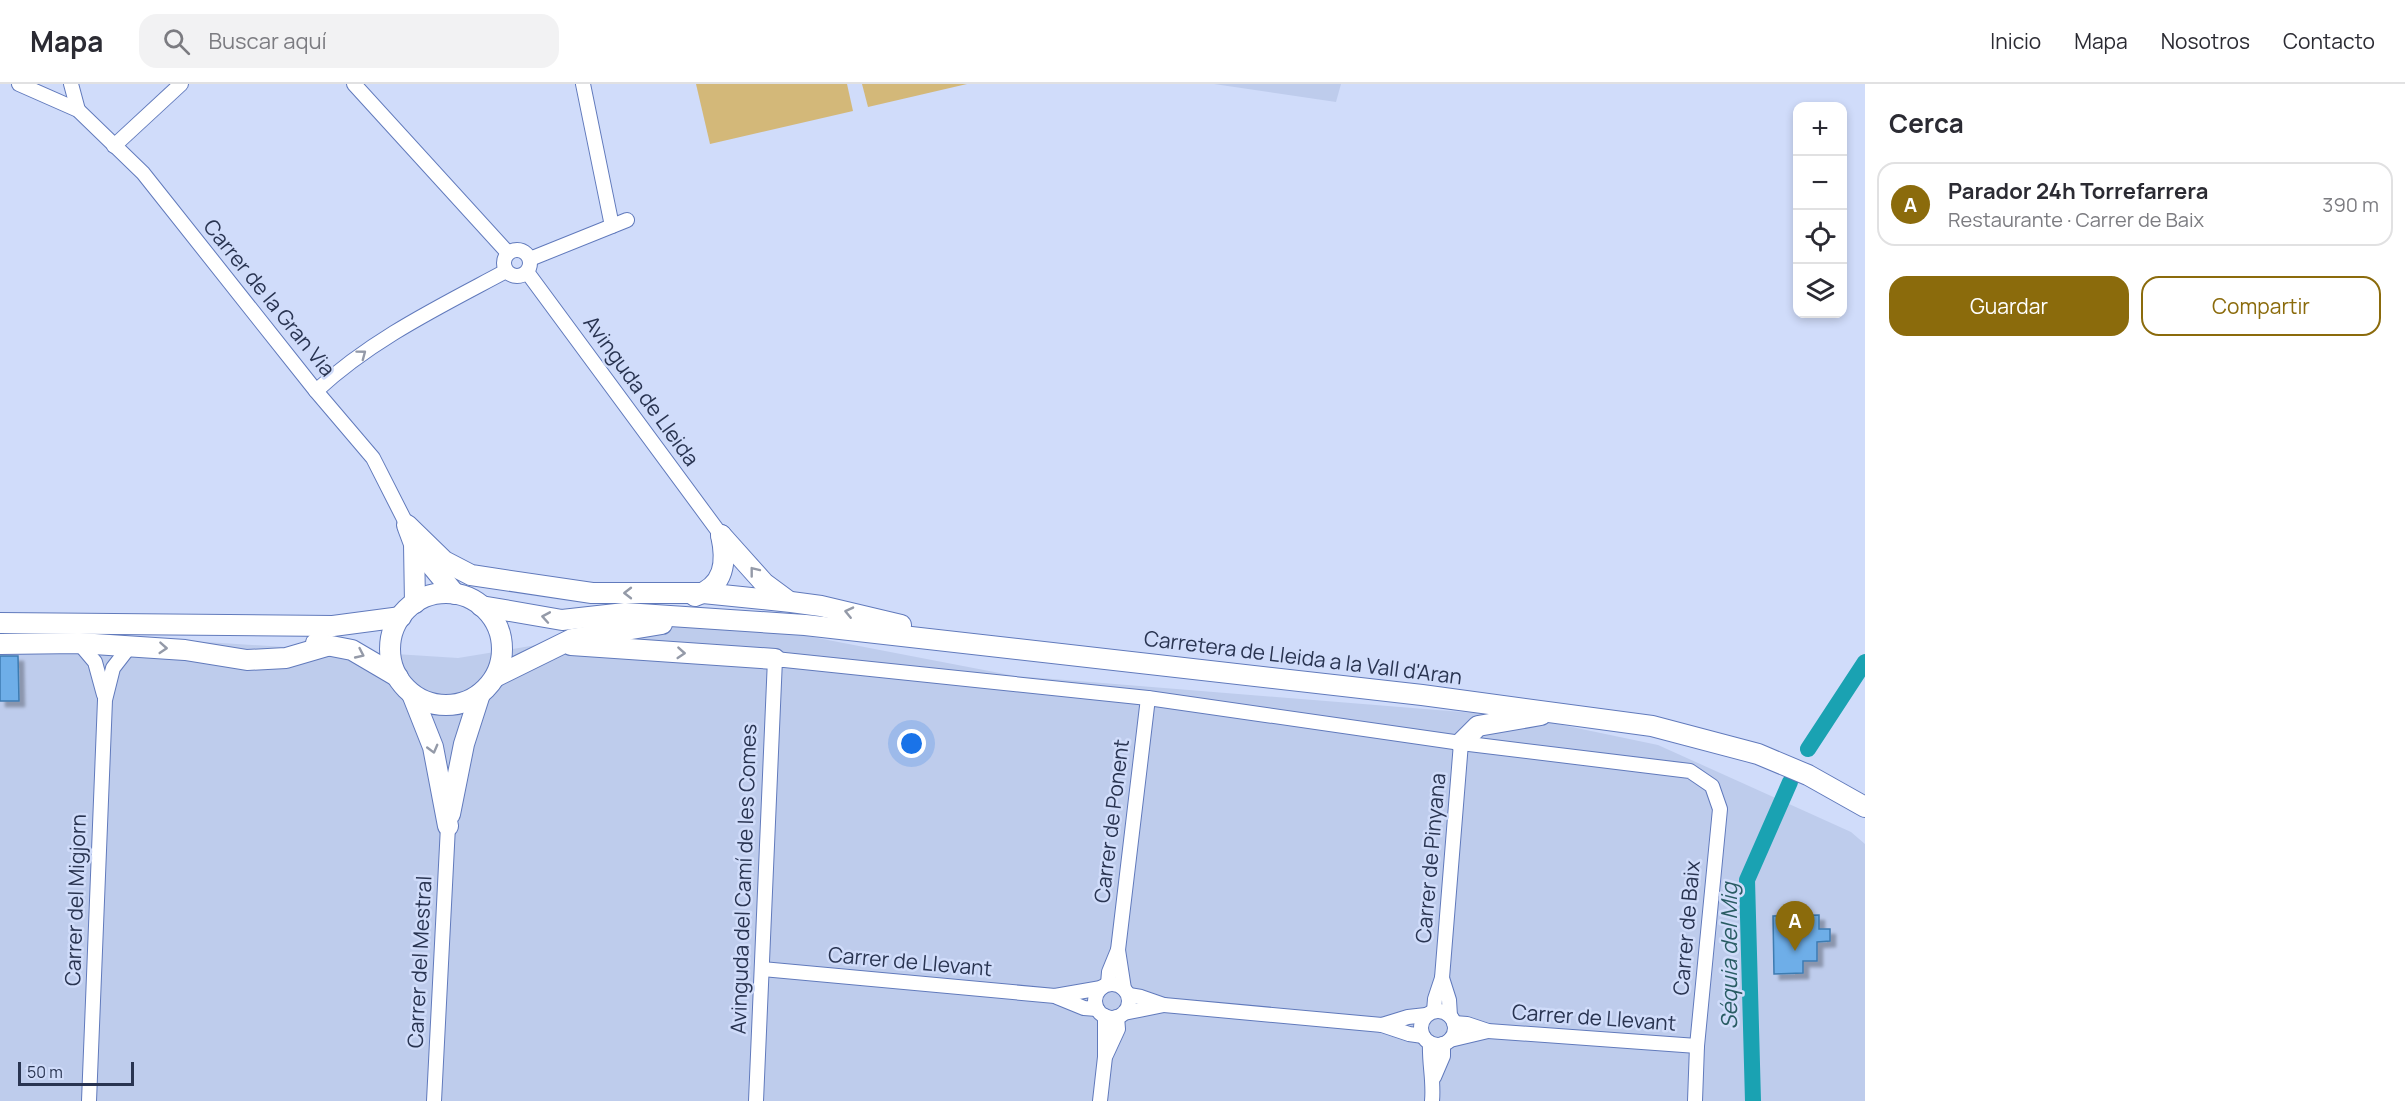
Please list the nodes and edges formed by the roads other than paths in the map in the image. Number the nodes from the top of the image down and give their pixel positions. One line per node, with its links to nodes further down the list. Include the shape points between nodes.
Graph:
1 (71, 84): 6 (street)
2 (181, 84): 7 (street)
3 (354, 84): 10 (street)
4 (583, 84): 9 (street)
5 (26, 85): 6 (street)
6 (78, 110): 7 (street, Carrer de la Gran Via)
7 (114, 146): 13 (street, Carrer de la Gran Via, via 143,173)
8 (627, 220): 9 (street)
9 (612, 226): 11 (street)
10 (508, 253): 11 (street, via 521,251); 12 (street, via 503,263)
11 (528, 266): 12 (street, via 516,277); 15 (street, Avinguda de Lleida)
12 (506, 271): 13 (street, one-way to 12, via 379,342)
13 (316, 391): 14 (street, Carrer de la Gran Via, via 374,458)
14 (410, 535): 16 (main road, one-way to 14, via 592,592 471,575 444,561); 17 (main road); 19 (main road)
15 (721, 535): 16 (main road, via 725,567 720,578); 18 (main road, one-way to 15, via 764,583)
16 (703, 593): 18 (main road); 21 (main road)
17 (455, 594): 19 (main road, via 435,595); 20 (main road)
18 (791, 602): 29 (main road, one-way to 18)
19 (415, 603): 22 (main road)
20 (481, 606): 21 (main road, one-way to 20, via 562,620); 34 (main road, via 492,617 501,639 501,662)
21 (625, 613): 23 (main road)
22 (401, 617): 25 (main road, via 333,626); 33 (main road, via 391,647)
23 (719, 618): 28 (main road, via 632,627 586,635); 29 (main road, Carretera de Lleida a la Vall d'Aran)
24 (0, 623): 25 (main road)
25 (242, 627): 31 (main road)
26 (79, 643): 27 (main road); 30 (main road); 38 (street, Carrer del Migjorn, via 97,665)
27 (0, 644)
28 (560, 645): 32 (main road, one-way to 32); 34 (main road)
29 (987, 645): 39 (main road, Carretera de Lleida a la Vall d'Aran)
30 (130, 646): 31 (main road, one-way to 31, via 248,660 286,658); 38 (street, Carrer del Migjorn, via 113,668)
31 (327, 646): 33 (main road, one-way to 33, via 352,650)
32 (775, 659): 37 (street); 44 (street, Avinguda del Camí de les Comes)
33 (398, 677): 35 (main road)
34 (495, 677): 36 (main road)
35 (412, 694): 36 (main road, via 446,705); 42 (main road, one-way to 42, via 434,747)
36 (480, 694): 42 (main road, via 464,744)
37 (1148, 698): 40 (street); 43 (street, Carrer de Ponent)
38 (105, 700): 57 (street, Carrer del Migjorn)
39 (1551, 712): 40 (main road, via 1478,726); 41 (main road, Carretera de Lleida a la Vall d'Aran, via 1652,726 1737,748 1808,775)
40 (1461, 742): 45 (street, Carrer de Pinyana); 56 (street, Carrer de Baix, via 1690,771 1712,786 1720,809)
41 (1865, 807)
42 (448, 826): 58 (street, Carrer del Mestral)
43 (1118, 950): 46 (street, Carrer de Ponent); 47 (street, Carrer de Ponent)
44 (762, 969): 48 (street, Carrer de Llevant); 59 (street, Avinguda del Camí de les Comes)
45 (1442, 978): 50 (street, Carrer de Pinyana); 52 (street, Carrer de Pinyana)
46 (1105, 986): 47 (street, Carrer de Llevant); 48 (street, Carrer de Llevant); 51 (street, Carrer de Ponent, via 1095,998)
47 (1126, 992): 49 (street, Carrer de Llevant); 51 (street, via 1129,1005)
48 (1055, 996): 51 (street, Carrer de Llevant)
49 (1164, 1005): 51 (street, Carrer de Llevant); 53 (street, Carrer de Llevant)
50 (1430, 1013): 52 (street, Carrer de Llevant); 53 (street, Carrer de Llevant); 55 (street, Carrer de Pinyana, via 1421,1025)
51 (1111, 1014): 60 (street)
52 (1452, 1019): 54 (street, Carrer de Llevant); 55 (street, via 1455,1032)
53 (1382, 1025): 55 (street, Carrer de Llevant)
54 (1488, 1032): 55 (street, Carrer de Llevant); 56 (street, Carrer de Llevant)
55 (1436, 1041): 61 (street, via 1429,1062 1434,1077)
56 (1697, 1046): 62 (street, Carrer de Baix)
57 (89, 1101)
58 (434, 1101)
59 (756, 1101)
60 (1100, 1101)
61 (1432, 1101)
62 (1695, 1101)

